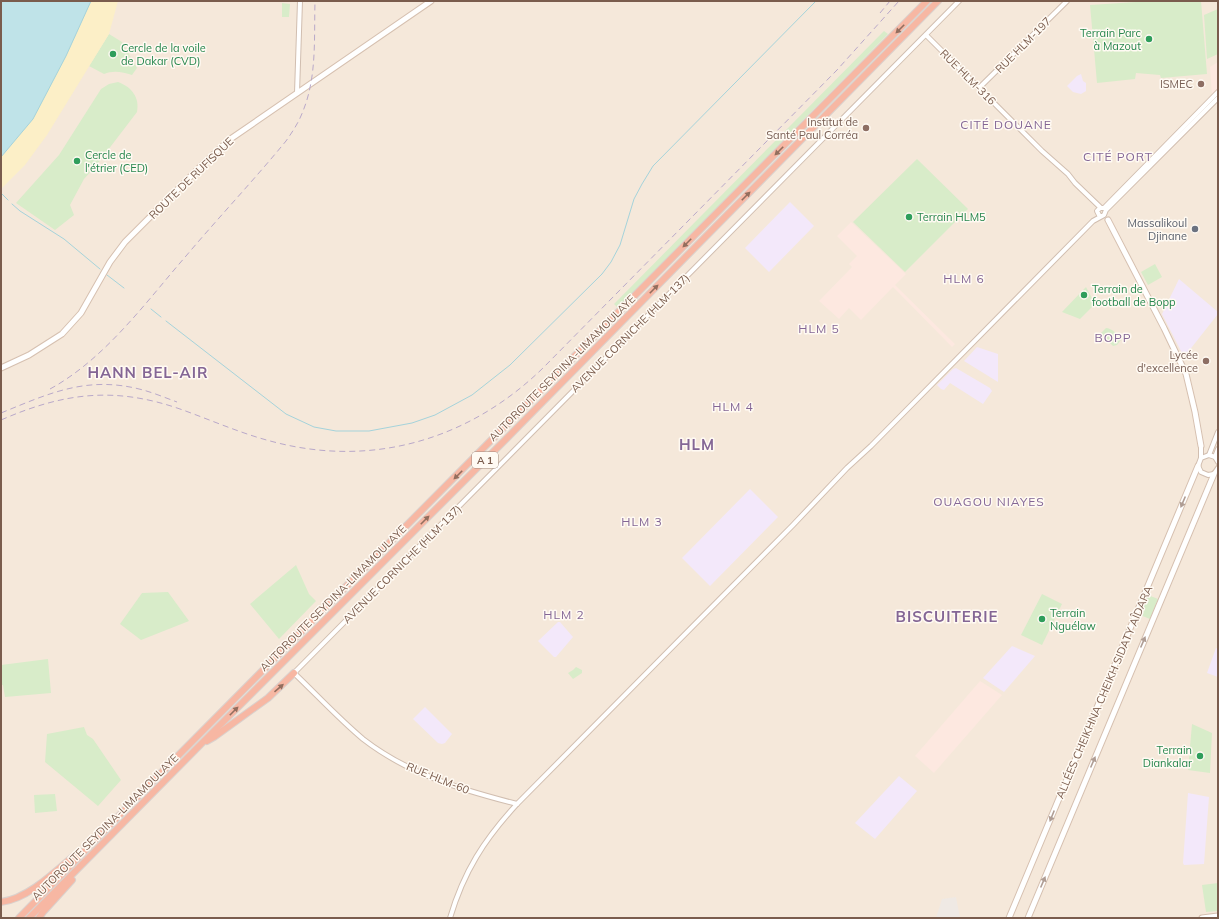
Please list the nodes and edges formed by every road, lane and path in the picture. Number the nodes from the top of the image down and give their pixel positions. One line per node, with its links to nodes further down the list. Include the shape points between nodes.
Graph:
1 (300, 1): 10 (street)
2 (431, 1): 10 (main road, ROUTE DE RUFISQUE)
3 (927, 1): 28 (highway, AUTOROUTE SEYDINA-LIMAMOULAYE / A 1, one-way to 28)
4 (939, 1): 26 (highway, AUTOROUTE SEYDINA-LIMAMOULAYE / A 1, one-way to 4)
5 (959, 1): 7 (street, AVENUE CORNICHE (HLM-137))
6 (1067, 1): 8 (street, RUE HLM-197)
7 (926, 35): 8 (street, RUE HLM-316); 25 (street, AVENUE CORNICHE (HLM-137))
8 (979, 88): 12 (street, RUE HLM-316, via 1068,174)
9 (1218, 92): 12 (street)
10 (297, 93): 14 (main road, ROUTE DE RUFISQUE, via 216,151 125,242 81,313 62,334 29,355)
11 (1218, 98): 12 (street)
12 (1102, 212): 13 (street, RUE HLM-316); 27 (street)
13 (1108, 220): 16 (main road, via 1184,370)
14 (1, 368)
15 (1218, 432): 18 (street)
16 (1201, 446): 18 (street); 20 (street)
17 (1218, 449): 19 (street)
18 (1208, 455): 19 (street); 20 (street)
19 (1215, 457): 21 (street)
20 (1201, 458): 22 (street)
21 (1218, 462)
22 (1198, 466): 24 (street, via 1204,474); 36 (main road, ALLÉES CHEIKHNA CHEIKH SIDATY AÎDARA, one-way to 36)
23 (1218, 468): 24 (street)
24 (1214, 474): 37 (main road, ALLÉES CHEIKHNA CHEIKH SIDATY AÎDARA, one-way to 24)
25 (294, 674): 26 (highway, one-way to 25, via 258,705); 27 (street, RUE HLM-60, via 350,727 393,759 421,774 450,785)
26 (202, 743): 29 (highway, AUTOROUTE SEYDINA-LIMAMOULAYE / A 1)
27 (517, 804): 35 (street, via 498,824 477,854 458,891)
28 (98, 837): 30 (highway, via 29,891); 32 (highway, AUTOROUTE SEYDINA-LIMAMOULAYE / A 1)
29 (103, 843): 33 (highway, AUTOROUTE SEYDINA-LIMAMOULAYE / A 1); 34 (highway)
30 (1, 902)
31 (1218, 916): 38 (main road)
32 (19, 918)
33 (29, 918)
34 (39, 918)
35 (450, 918)
36 (1009, 918)
37 (1028, 918)
38 (1202, 918)

